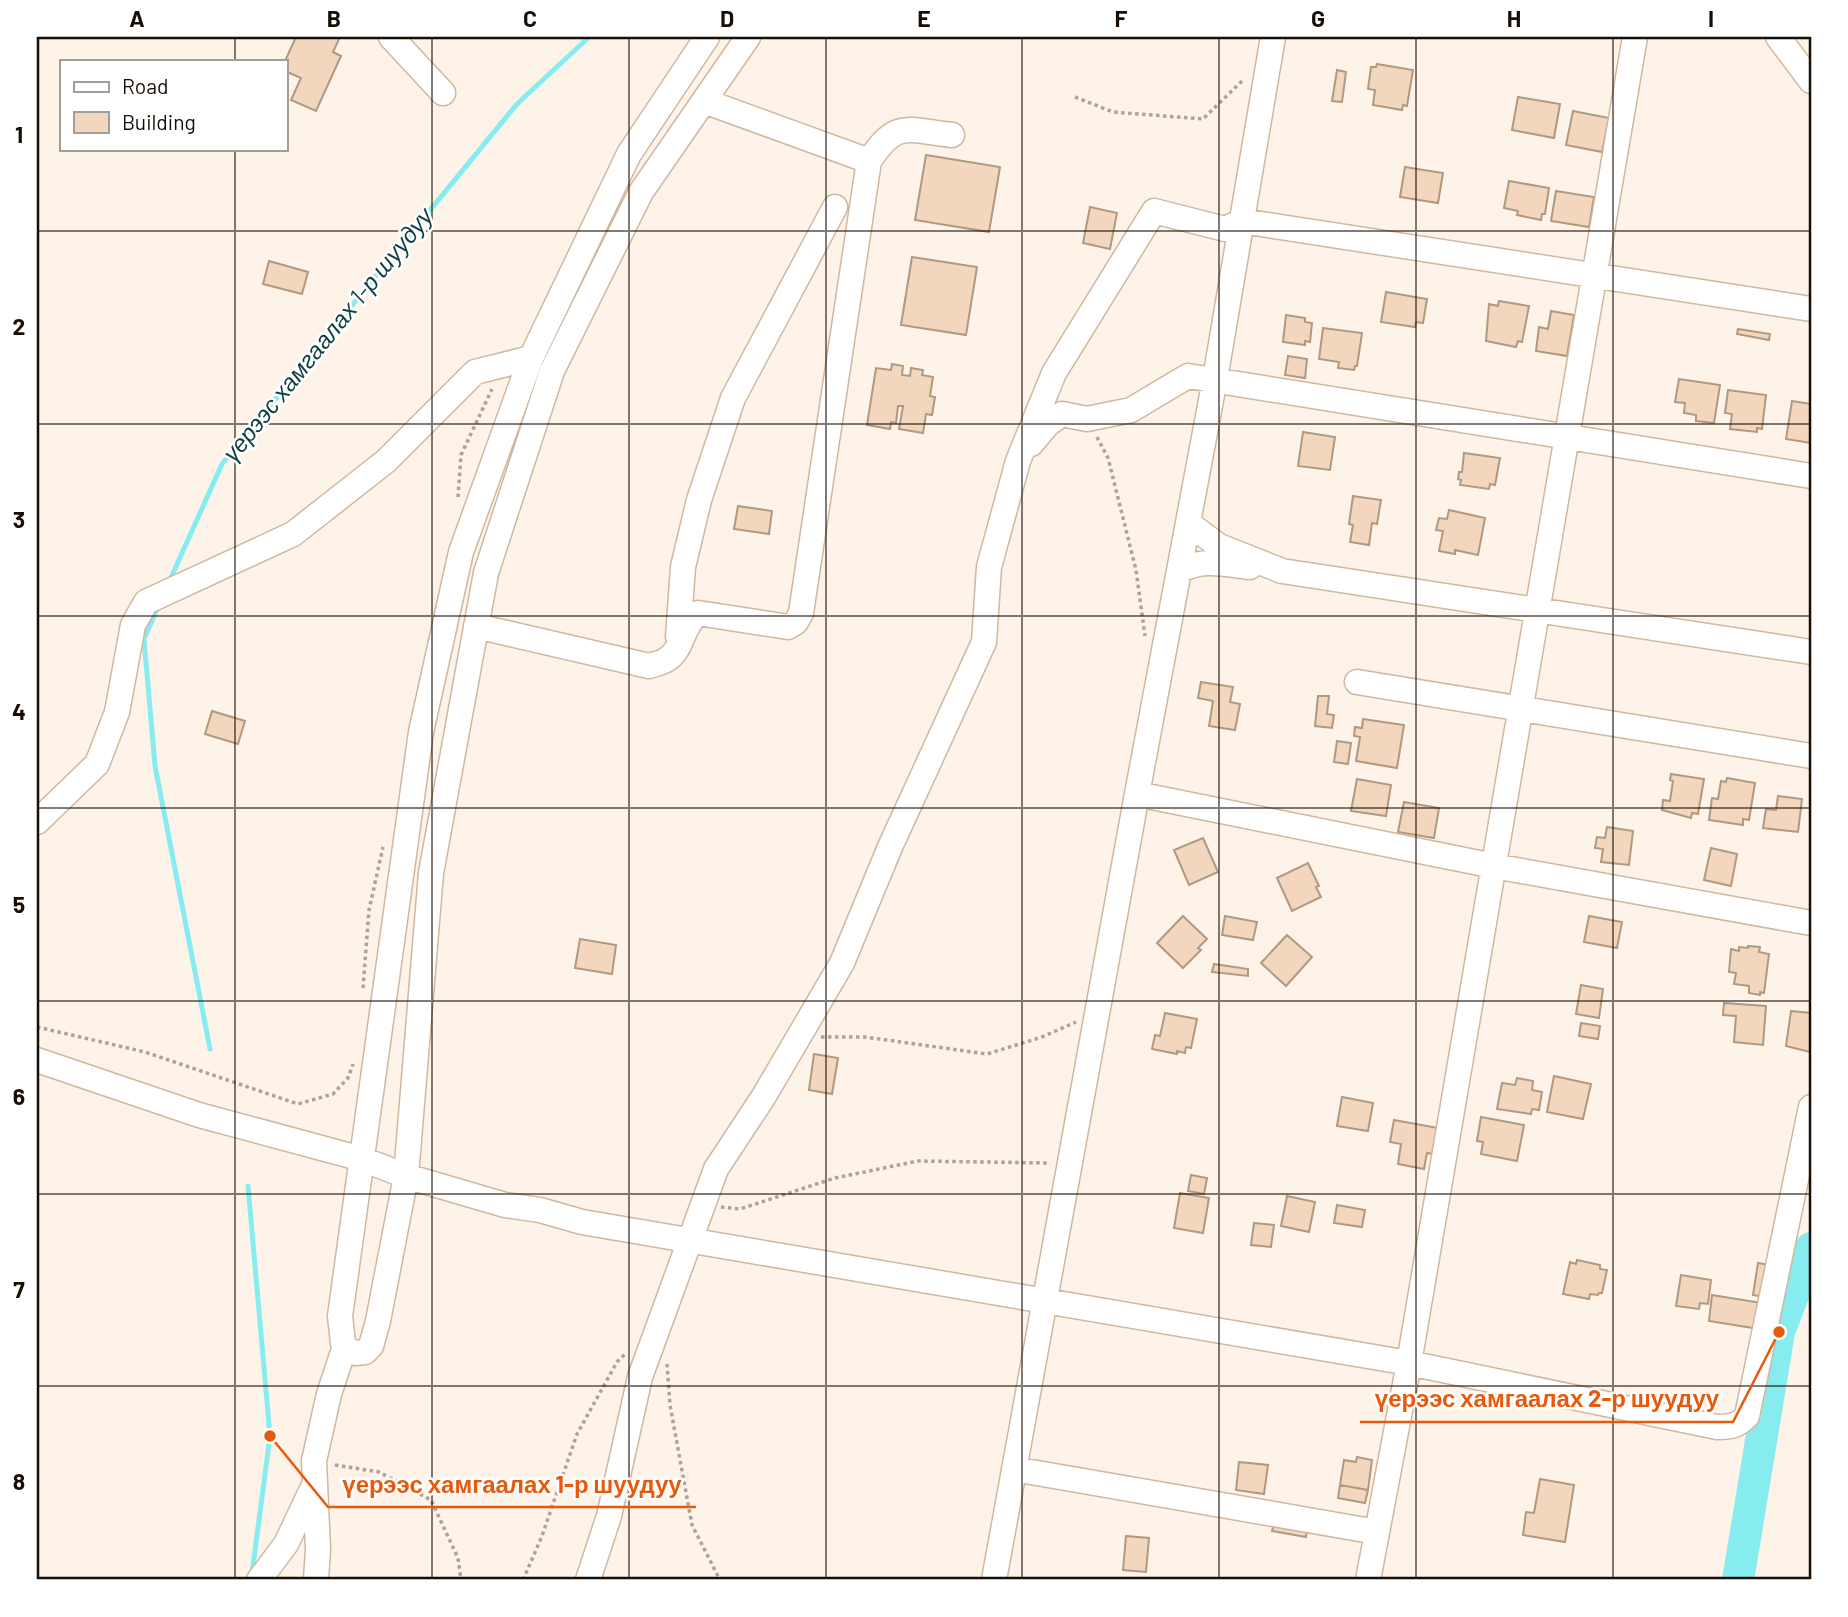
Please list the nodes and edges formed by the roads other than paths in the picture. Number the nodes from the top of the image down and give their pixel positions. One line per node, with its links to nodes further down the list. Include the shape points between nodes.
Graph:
1 (391, 37): 8 (street)
2 (707, 37): 16 (street, via 629,154)
3 (748, 37): 9 (street)
4 (1273, 37): 13 (street)
5 (1635, 37): 14 (street)
6 (1778, 37): 7 (street)
7 (1811, 81)
8 (443, 93)
9 (704, 101): 11 (street); 25 (street, via 641,192 551,371 486,573)
10 (951, 135): 11 (street, via 904,130 891,134)
11 (869, 161): 26 (street, via 801,613 788,627 698,613 688,622)
12 (835, 207): 26 (street, via 733,398 699,500 684,567)
13 (1242, 221): 14 (street); 17 (street); 19 (street, via 1225,229 1154,211 1054,373)
14 (1595, 275): 15 (street); 18 (street)
15 (1811, 309)
16 (531, 358): 32 (street, via 474,372 386,461 293,534 146,602 133,625 117,712 97,764); 37 (street, via 461,552 421,732)
17 (1215, 379): 18 (street); 19 (street, via 1188,376 1131,410 1087,419 1062,414); 21 (street)
18 (1566, 438): 20 (street); 24 (street)
19 (1018, 461): 39 (street, via 989,567 984,642 842,963 716,1169)
20 (1811, 476)
21 (1188, 523): 22 (street); 23 (street, via 1219,546)
22 (1179, 571): 23 (street, via 1194,563 1222,563); 31 (street)
23 (1282, 572): 24 (street)
24 (1536, 610): 27 (street); 29 (street)
25 (476, 626): 26 (street, via 649,666 666,660); 38 (street, via 431,873)
26 (678, 648)
27 (1811, 652)
28 (1357, 682): 29 (street)
29 (1520, 708): 30 (street); 33 (street)
30 (1811, 756)
31 (1137, 794): 33 (street); 40 (street)
32 (37, 822)
33 (1494, 866): 34 (street); 42 (street)
34 (1811, 923)
35 (37, 1060): 37 (street, via 199,1115)
36 (1811, 1107): 42 (street, via 1751,1399 1740,1423 1717,1427)
37 (362, 1159): 38 (street); 41 (street, via 340,1316)
38 (406, 1176): 39 (street, via 505,1205); 41 (street, via 370,1346 356,1353)
39 (692, 1241): 40 (street); 48 (street, via 640,1377 609,1516)
40 (1044, 1300): 42 (street); 43 (street)
41 (345, 1346): 44 (street, via 329,1394)
42 (1409, 1363): 45 (street)
43 (1014, 1469): 45 (street); 49 (street)
44 (314, 1472): 46 (street, via 286,1544); 47 (street)
45 (1377, 1532): 50 (street)
46 (259, 1580)
47 (316, 1580)
48 (588, 1580)
49 (994, 1580)
50 (1368, 1580)

